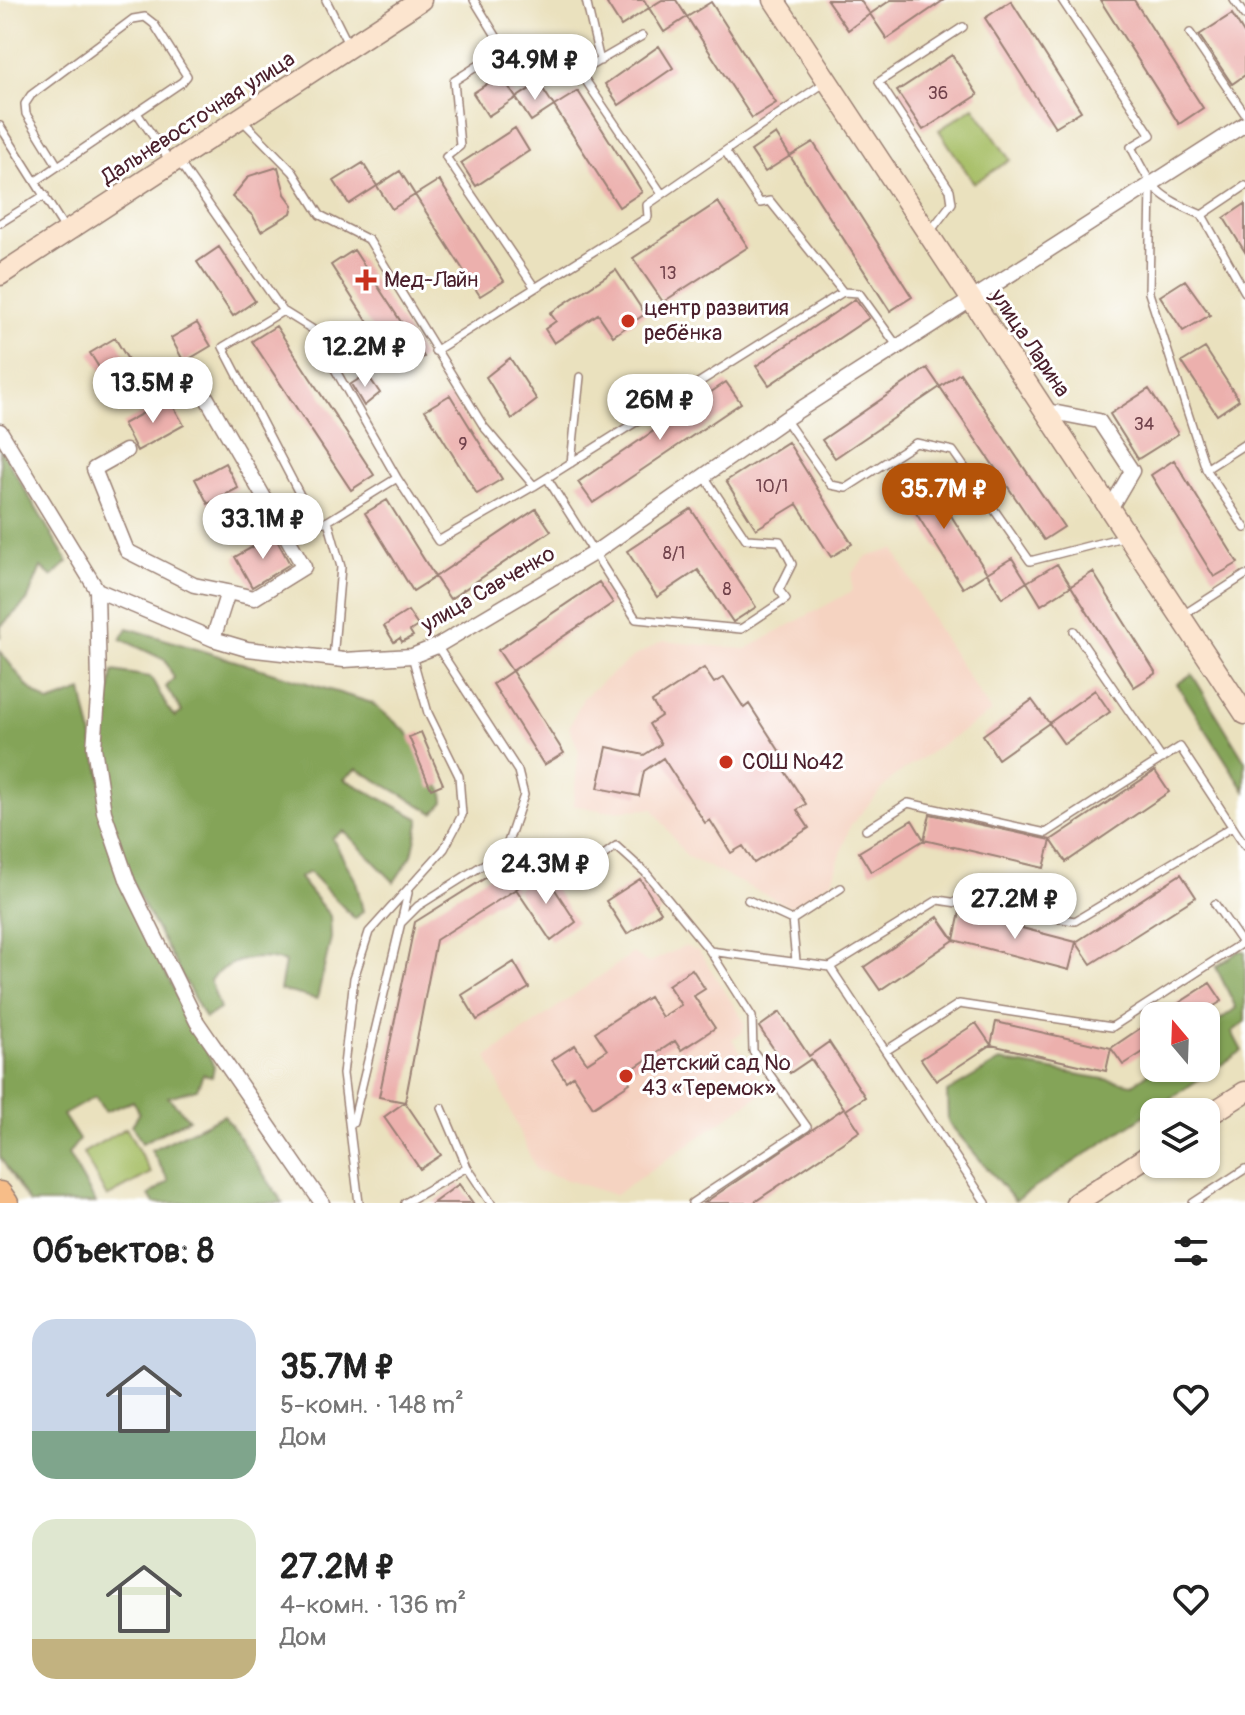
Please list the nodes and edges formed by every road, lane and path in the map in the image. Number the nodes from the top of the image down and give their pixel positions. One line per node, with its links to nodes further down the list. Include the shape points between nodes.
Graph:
1 (326, 0): 12 (lane)
2 (421, 0): 12 (main road, Дальневосточная улица)
3 (474, 0): 13 (lane)
4 (586, 0): 14 (lane)
5 (774, 0): 16 (main road, улица Ларина)
6 (1062, 0): 26 (lane, via 1151,135 1131,147)
7 (1234, 0): 8 (lane)
8 (1245, 15)
9 (963, 27): 33 (lane, via 879,82 950,190 952,203)
10 (1190, 33): 18 (lane)
11 (642, 36): 14 (lane)
12 (350, 47): 19 (main road, Дальневосточная улица)
13 (504, 49): 15 (lane); 35 (lane, via 454,81 460,146 446,157)
14 (600, 61): 15 (lane)
15 (580, 72): 28 (lane)
16 (827, 81): 22 (lane); 33 (main road, улица Ларина)
17 (137, 113): 23 (lane); 24 (lane); 24 (lane, via 187,76 145,17 133,19 25,104)
18 (1245, 114)
19 (241, 119): 23 (main road, Дальневосточная улица); 41 (lane, via 293,172 320,215 369,240)
20 (1245, 124): 26 (street, улица Савченко)
21 (0, 126): 25 (lane)
22 (725, 151): 28 (lane); 36 (lane, via 760,203 770,201)
23 (175, 162): 32 (main road, Дальневосточная улица); 39 (lane)
24 (58, 166): 25 (lane)
25 (36, 181): 29 (lane)
26 (1151, 186): 30 (lane, via 1169,202); 38 (street, улица Савченко); 50 (lane, via 1149,293)
27 (1245, 186): 30 (lane)
28 (662, 194): 35 (lane, via 647,205 648,217)
29 (45, 195): 31 (lane); 32 (lane)
30 (1202, 215): 37 (lane)
31 (0, 223)
32 (66, 231): 34 (main road, Дальневосточная улица)
33 (927, 234): 38 (main road, улица Ларина)
34 (0, 275)
35 (535, 288): 41 (lane)
36 (843, 292): 40 (lane, via 859,293); 49 (lane)
37 (1245, 292)
38 (972, 298): 40 (street, улица Савченко); 44 (main road, улица Ларина)
39 (283, 311): 52 (lane, via 312,329); 56 (lane, via 223,347 315,524)
40 (898, 348): 45 (street, улица Савченко)
41 (435, 351): 54 (lane, via 484,427)
42 (194, 376): 62 (street, via 304,567 254,598)
43 (580, 377): 49 (lane)
44 (1047, 411): 55 (main road, улица Ларина); 55 (street, via 1099,421 1132,471)
45 (785, 419): 51 (street, улица Савченко); 58 (lane, via 831,485 846,488 916,443 953,451 1030,561)
46 (0, 431): 61 (street)
47 (1245, 444): 50 (lane)
48 (126, 451): 62 (street, via 94,469 127,551 194,585)
49 (571, 463): 53 (lane)
50 (1206, 469): 57 (lane)
51 (704, 476): 59 (street, улица Савченко); 59 (lane, via 746,539 780,541 792,564 779,590 786,599 741,629 636,619)
52 (397, 478): 54 (lane, via 438,541); 56 (lane)
53 (547, 478): 54 (lane); 59 (lane)
54 (534, 486)
55 (1111, 507): 58 (main road, улица Ларина)
56 (328, 521): 68 (lane, via 341,567)
57 (1245, 528)
58 (1129, 536): 63 (main road, улица Ларина)
59 (594, 553): 66 (street, улица Савченко)
60 (1245, 575): 63 (lane)
61 (97, 590): 65 (street, улица Савченко); 95 (street, via 94,747 104,812 128,882 197,1022)
62 (228, 592): 65 (street)
63 (1183, 615): 69 (main road, улица Ларина)
64 (1074, 631): 70 (lane)
65 (213, 639): 68 (street, улица Савченко, via 247,649)
66 (437, 646): 67 (street, улица Савченко); 74 (lane, via 518,771 524,795)
67 (412, 656): 68 (street, улица Савченко); 76 (lane, via 428,713 459,776 462,815 444,849)
68 (333, 659)
69 (1245, 714)
70 (1162, 759): 71 (lane, via 1180,747); 72 (lane, via 1046,833 908,803)
71 (1232, 827): 73 (lane); 84 (lane, via 1075,921 938,900)
72 (866, 830)
73 (1245, 846)
74 (505, 851): 80 (lane, via 418,906); 82 (lane, via 585,869 616,846 646,873)
75 (841, 888): 79 (lane)
76 (408, 891): 80 (lane); 89 (lane, via 369,932 354,978 343,1074)
77 (748, 900): 79 (lane)
78 (1215, 904): 81 (lane)
79 (792, 920): 83 (lane)
80 (400, 924): 89 (lane)
81 (1244, 944): 85 (lane, via 1112,1027 959,1004)
82 (710, 951): 83 (lane); 99 (lane, via 752,1017 753,1051 807,1127)
83 (796, 961): 84 (lane)
84 (830, 967): 85 (lane)
85 (887, 1050): 100 (lane)
86 (1245, 1092): 88 (main road)
87 (442, 1108): 91 (lane)
88 (1220, 1108)
89 (352, 1129): 96 (lane)
90 (1140, 1161): 101 (main road)
91 (467, 1167): 97 (lane); 98 (lane)
92 (1245, 1169): 102 (lane)
93 (0, 1193): 94 (main road)
94 (7, 1203)
95 (322, 1203)
96 (359, 1203)
97 (405, 1203)
98 (491, 1203)
99 (692, 1203)
100 (986, 1203)
101 (1076, 1203)
102 (1193, 1203)

